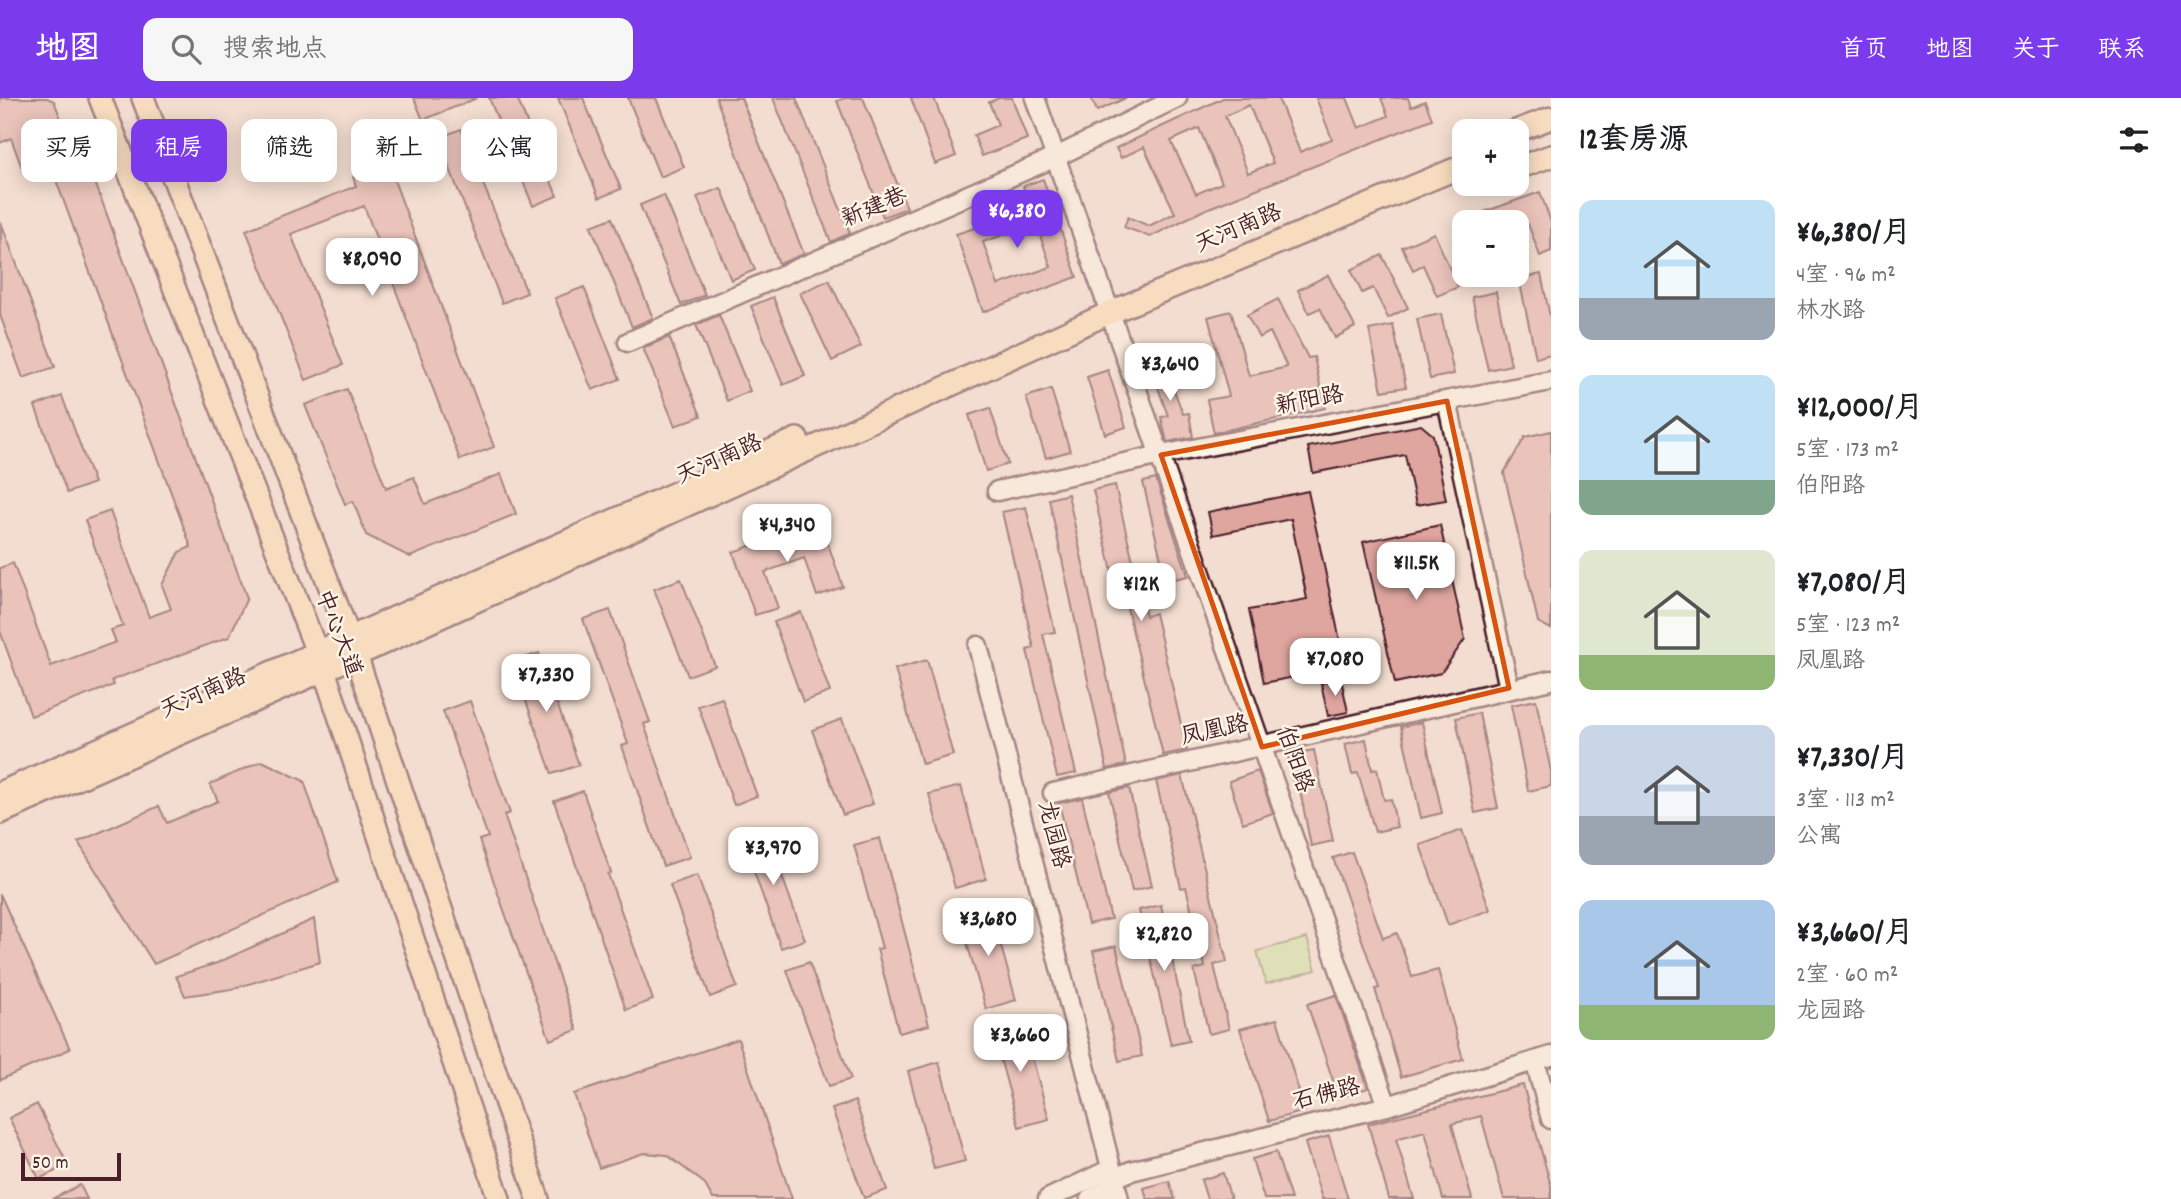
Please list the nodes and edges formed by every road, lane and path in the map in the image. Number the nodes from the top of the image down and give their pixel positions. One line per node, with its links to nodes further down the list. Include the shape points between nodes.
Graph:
1 (100, 98): 22 (main road, 中心大道)
2 (143, 98): 21 (main road, 中心大道)
3 (1035, 98): 10 (street, 伯阳路)
4 (1177, 98): 10 (street, 新建巷)
5 (1551, 118): 6 (main road)
6 (1529, 126)
7 (1551, 132): 8 (main road)
8 (1529, 140)
9 (1551, 156): 12 (main road)
10 (1056, 157): 14 (street, 伯阳路); 15 (street, 新建巷)
11 (1452, 157): 14 (main road, 天河南路)
12 (1529, 163)
13 (1452, 172): 14 (main road, 天河南路)
14 (1107, 307): 18 (street, 伯阳路); 21 (main road, 天河南路)
15 (628, 342)
16 (1551, 381): 17 (street, 新阳路)
17 (1447, 401): 18 (street, 新阳路); 24 (street)
18 (1161, 455): 19 (street, 新阳路); 25 (street, 伯阳路)
19 (997, 491)
20 (978, 646): 32 (street, 龙园路)
21 (353, 647): 22 (main road, 天河南路); 34 (main road, 中心大道)
22 (321, 661): 26 (main road, 天河南路); 28 (main road, 天河南路); 33 (main road, 中心大道)
23 (1551, 680): 24 (street, 凤凰路)
24 (1509, 688): 25 (street, 凤凰路)
25 (1262, 747): 27 (street, 凤凰路); 30 (street, 伯阳路)
26 (0, 793)
27 (1053, 793)
28 (0, 813)
29 (1543, 1059): 30 (street, 石佛路); 31 (street)
30 (1387, 1106): 32 (street, 石佛路, via 1131,1171)
31 (1551, 1119)
32 (1115, 1183): 35 (street, 石佛路); 36 (street, 石佛路)
33 (499, 1199)
34 (538, 1199)
35 (1048, 1199)
36 (1090, 1199)

